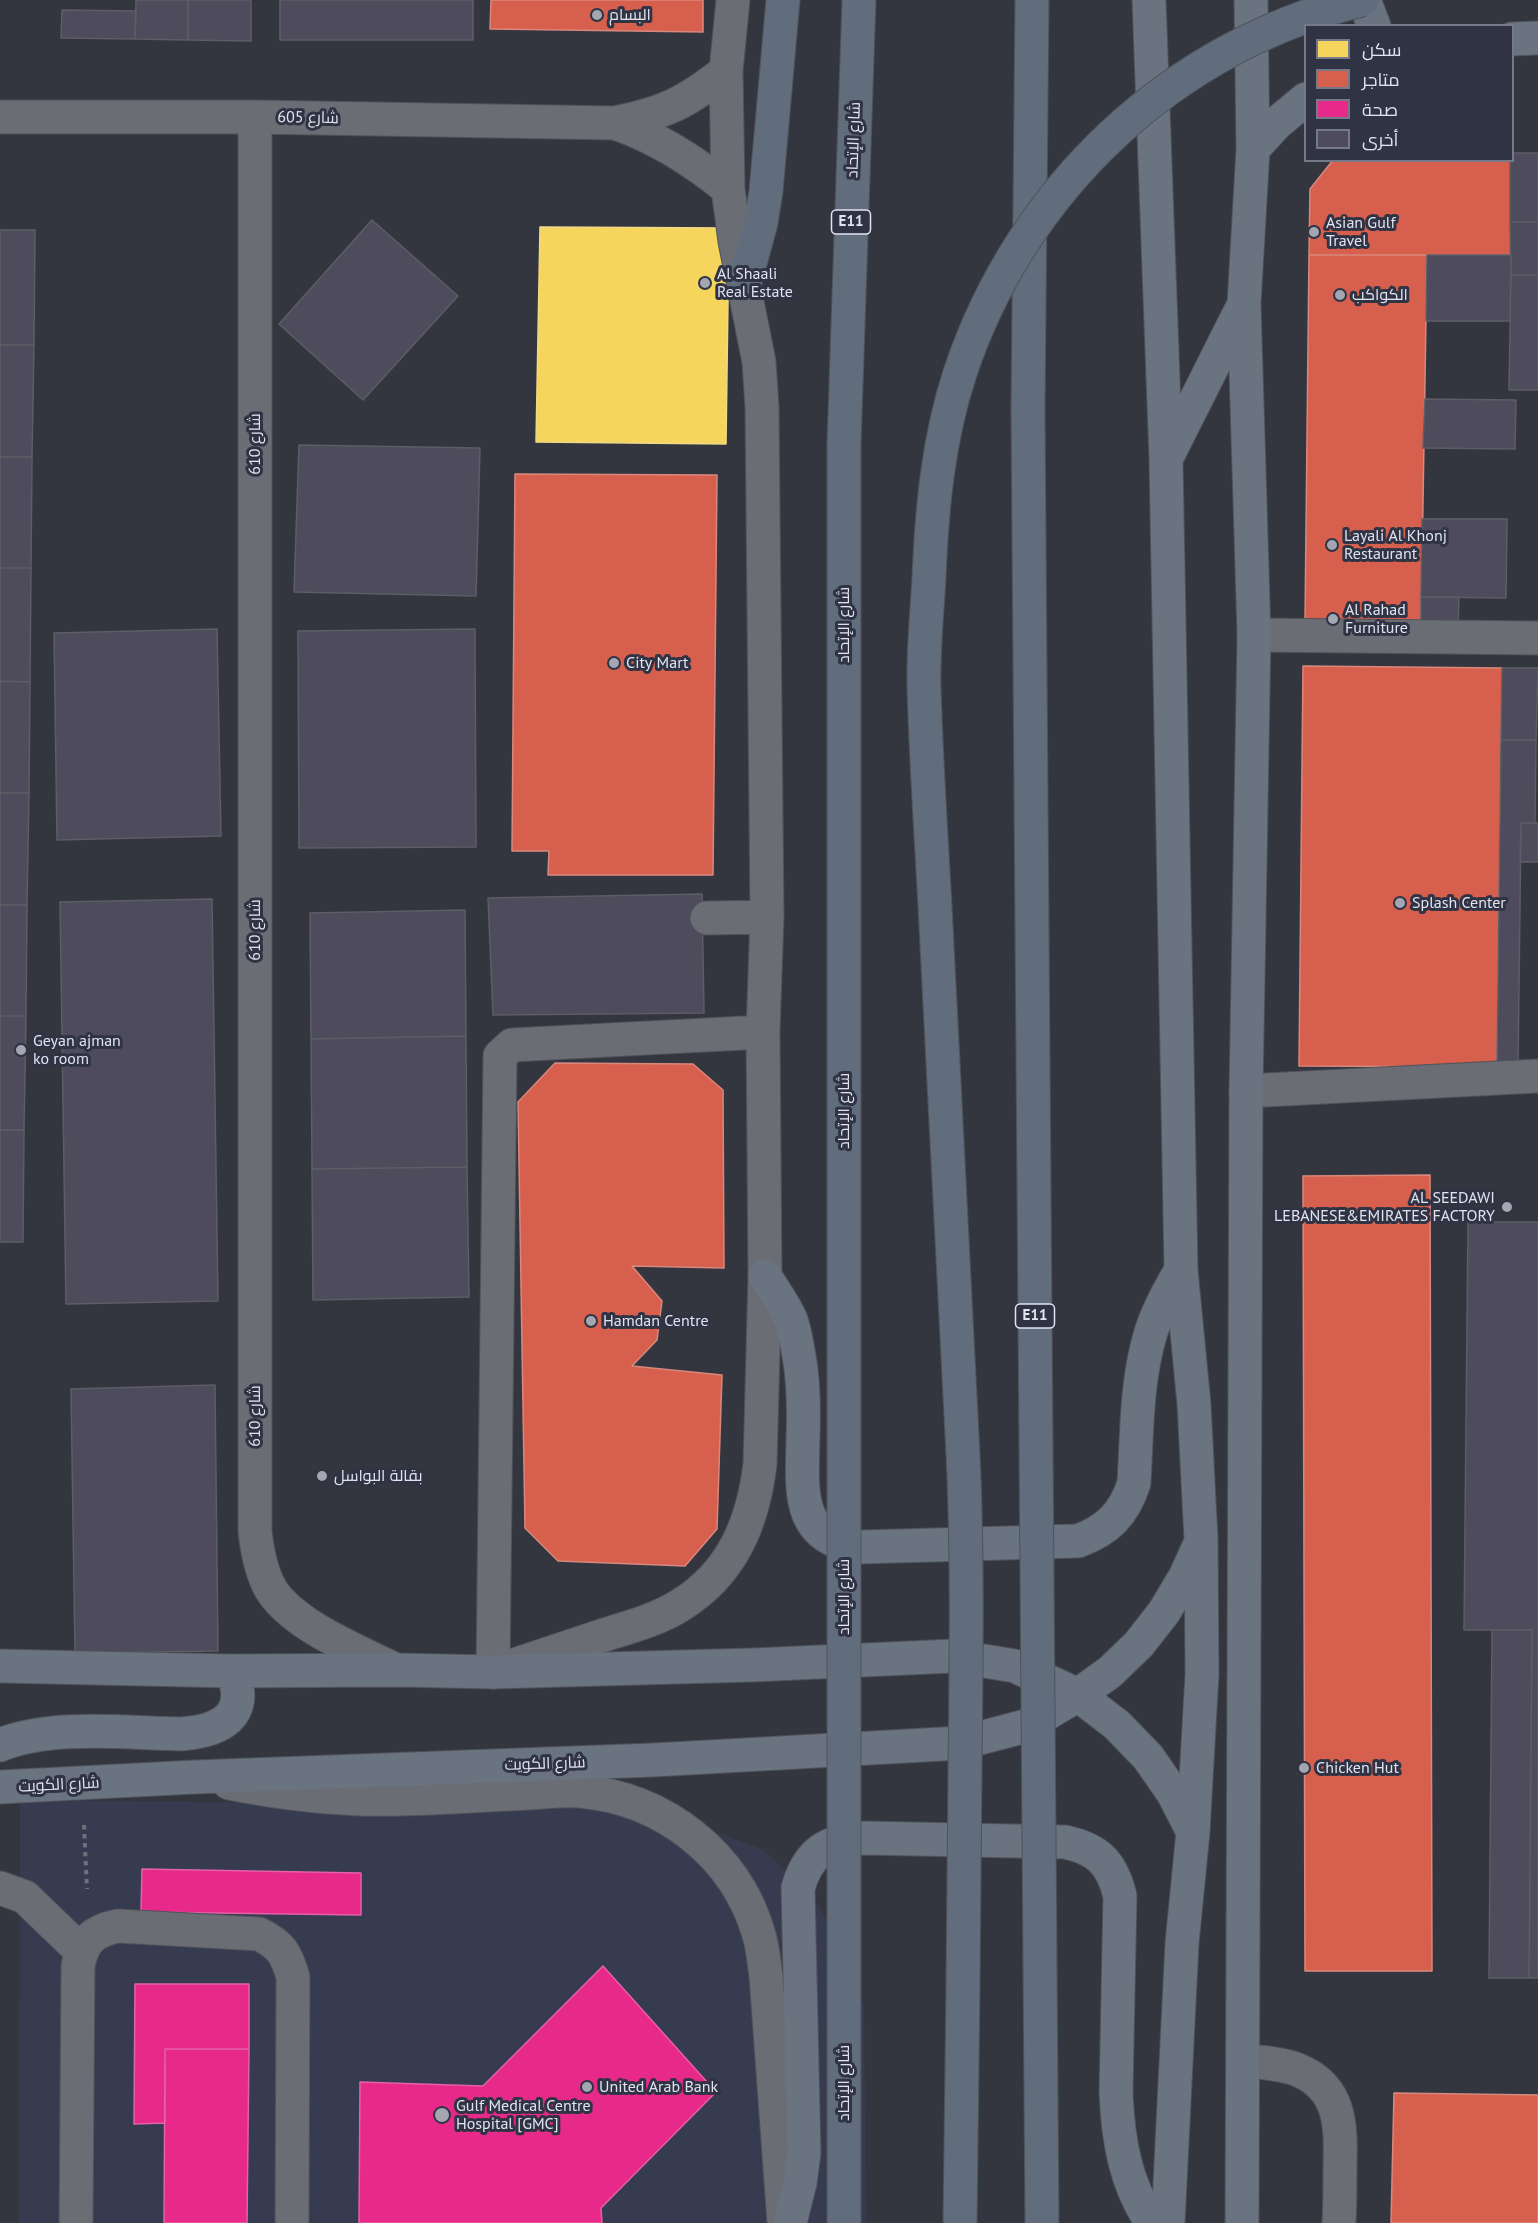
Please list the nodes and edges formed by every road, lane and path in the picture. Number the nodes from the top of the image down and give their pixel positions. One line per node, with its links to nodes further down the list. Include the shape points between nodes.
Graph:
1 (733, 0): 11 (street)
2 (783, 0): 18 (highway, via 766,191)
3 (859, 0): 48 (highway, شارع الإتحاد / E11, bridge, via 844,444)
4 (1032, 0): 50 (highway, E11, bridge, via 1028,409)
5 (1149, 0): 20 (main road)
6 (1251, 0): 16 (main road)
7 (1363, 0): 8 (main road); 49 (highway, bridge, via 1285,23 1215,57 1188,73 1096,150 1031,229 999,280 974,334 942,436 932,507 924,682 967,1527)
8 (1373, 24)
9 (1538, 38): 10 (main road)
10 (1514, 39)
11 (726, 71): 15 (street, شارع 605, via 675,106); 17 (street)
12 (1304, 100): 16 (main road)
13 (0, 117): 14 (street, شارع 605)
14 (255, 117): 15 (street, شارع 605); 32 (street, شارع 610, via 255,1531 259,1560 269,1587 288,1609 311,1626)
15 (615, 123): 17 (street, شارع 605, via 640,131 687,156)
16 (1253, 149): 19 (main road)
17 (728, 189): 18 (street)
18 (744, 285): 23 (street, via 759,362 762,407)
19 (1244, 304): 20 (main road); 21 (main road)
20 (1166, 459): 28 (main road)
21 (1254, 635): 22 (street); 27 (main road)
22 (1538, 638)
23 (767, 916): 24 (street); 25 (street)
24 (707, 918)
25 (763, 1032): 29 (street); 34 (street, via 512,1045 500,1056)
26 (1538, 1076): 27 (street)
27 (1246, 1091): 43 (main road)
28 (1181, 1270): 29 (main road, via 1164,1299 1143,1365 1134,1483 1120,1514 1108,1526 1078,1541 861,1547 827,1538 806,1512 801,1475 804,1396 799,1355 790,1319); 30 (main road)
29 (765, 1276): 34 (street, via 757,1489 743,1536 726,1563 680,1606 648,1621)
30 (1202, 1539): 35 (main road, شارع الكويت, via 1164,1612 1139,1644); 40 (main road, via 1202,1674)
31 (0, 1666): 33 (main road)
32 (396, 1670): 33 (main road); 34 (main road)
33 (232, 1671): 36 (main road, via 238,1696 234,1711 212,1729 181,1734 56,1732 34,1734)
34 (494, 1672): 35 (main road, via 953,1656 1015,1666)
35 (1078, 1695): 37 (main road, شارع الكويت, via 1026,1726 961,1743 653,1760); 40 (main road, via 1117,1725 1148,1756)
36 (0, 1745)
37 (195, 1777): 38 (main road, شارع الكويت); 46 (street, via 263,1790 342,1797 399,1799 578,1791 642,1806 698,1839 736,1883 760,1937)
38 (82, 1784): 39 (main road, شارع الكويت); 42 (path)
39 (0, 1787)
40 (1193, 1832): 52 (main road, via 1182,1943)
41 (0, 1888): 42 (street, via 25,1897)
42 (86, 1944): 44 (street, via 78,1966); 45 (street, via 103,1929 118,1926 240,1931 259,1934 276,1943 288,1959 293,1977)
43 (1244, 2060): 53 (main road); 54 (street, via 1297,2069 1325,2088 1334,2103 1341,2136)
44 (76, 2223)
45 (292, 2223)
46 (784, 2223)
47 (790, 2223): 51 (main road, via 800,2183 804,2134 798,1888 802,1873 821,1850 834,1842 864,1838 1065,1842 1096,1853 1108,1865 1120,1896 1118,2126 1123,2158)
48 (844, 2223)
49 (960, 2223)
50 (1041, 2223)
51 (1152, 2223)
52 (1168, 2223)
53 (1242, 2223)
54 (1339, 2223)

